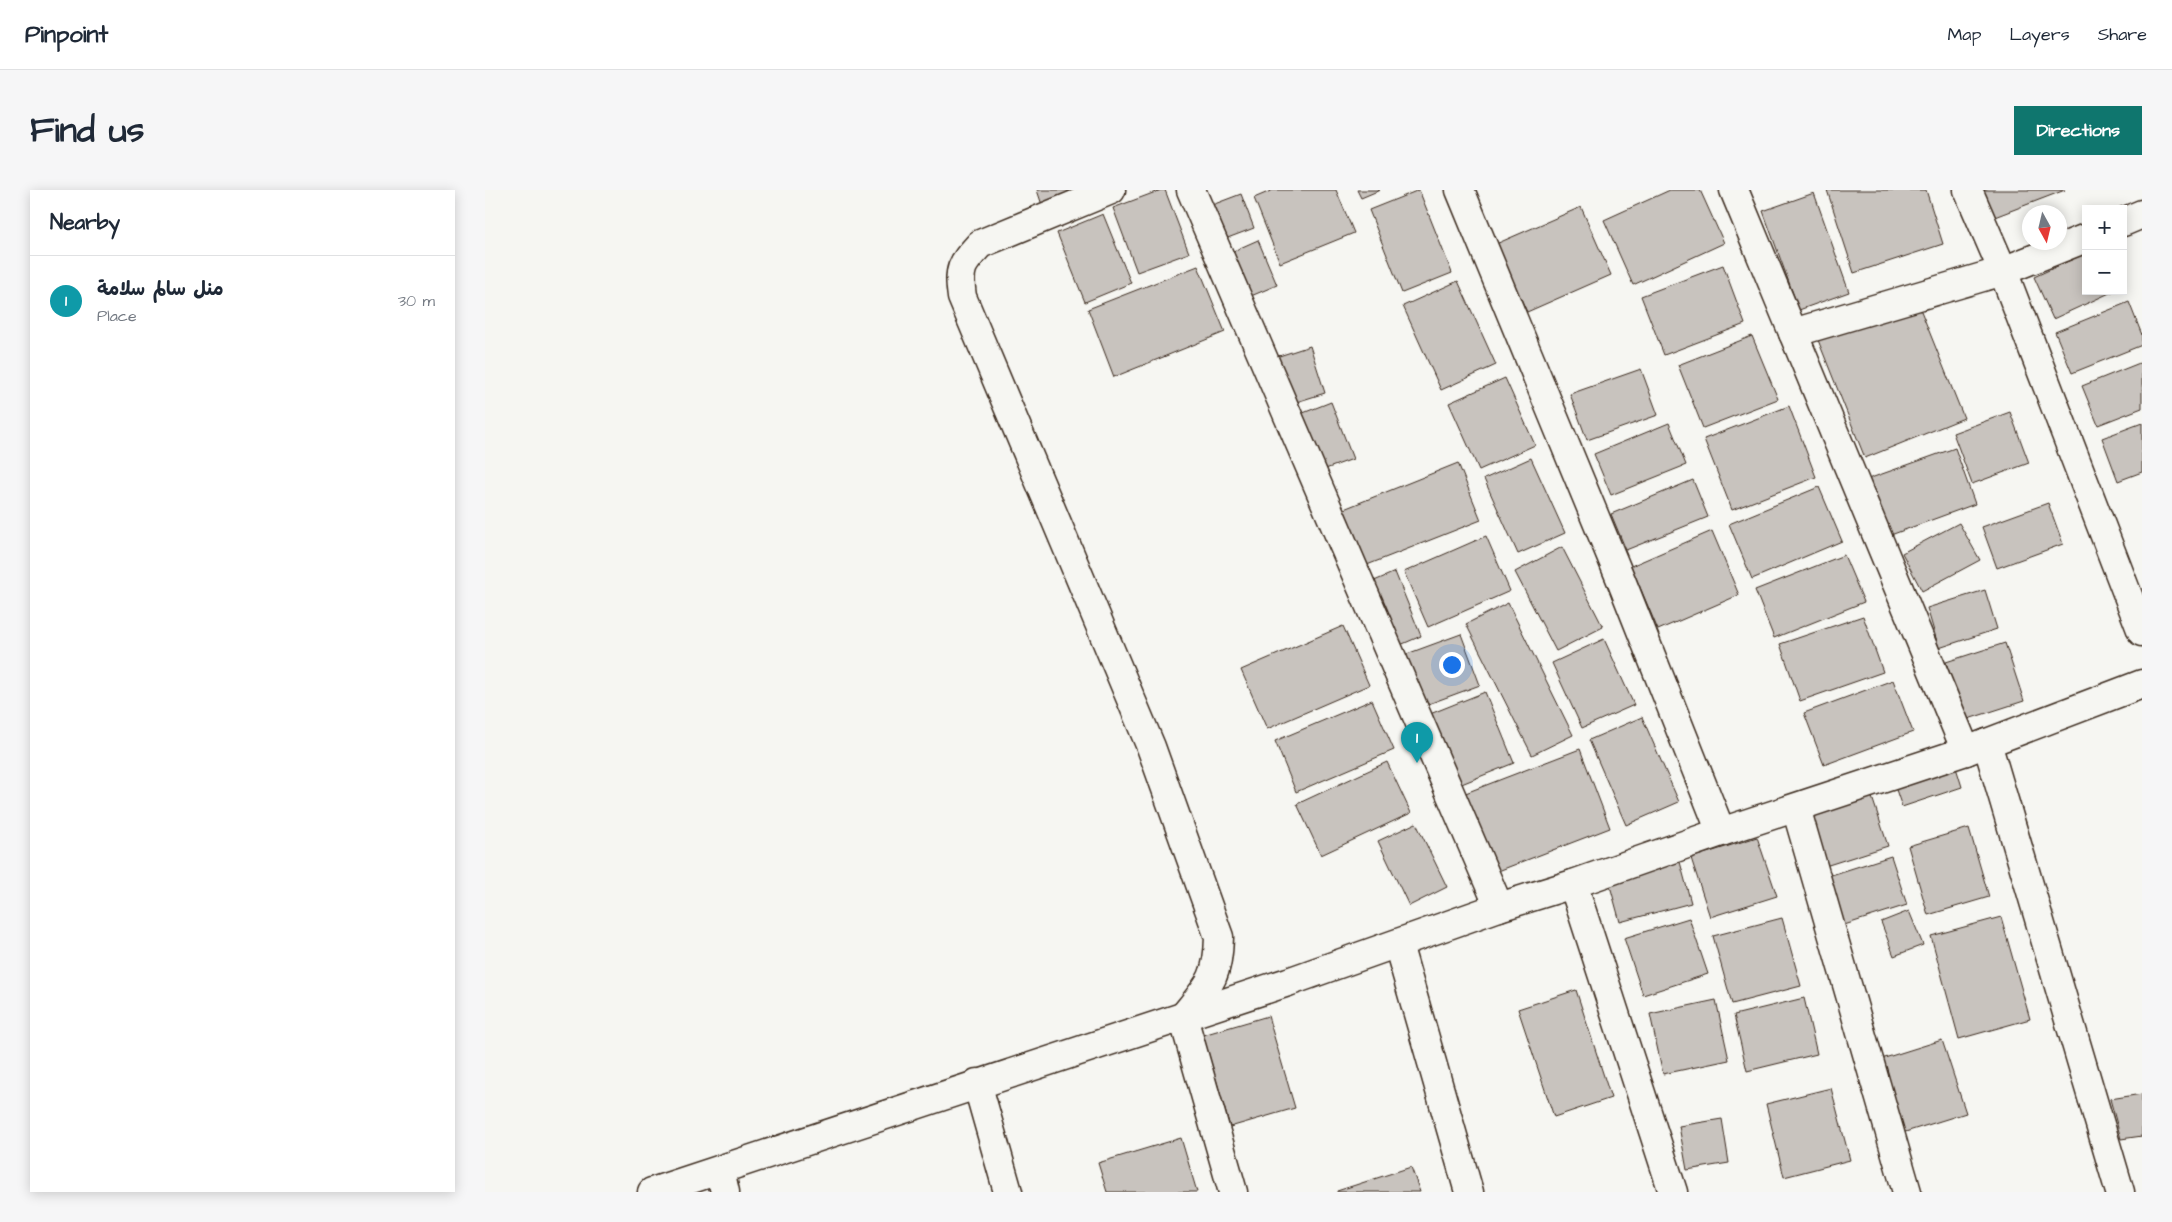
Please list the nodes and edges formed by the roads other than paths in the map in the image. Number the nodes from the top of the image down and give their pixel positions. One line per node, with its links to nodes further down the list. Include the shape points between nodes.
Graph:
1 (1111, 190): 20 (street, via 981,244 966,260 959,275 962,297 1151,747 1219,937 1218,964 1209,986)
2 (1191, 190): 18 (street)
3 (1460, 190): 16 (street)
4 (1733, 190): 10 (street)
5 (1968, 190): 9 (street)
6 (2142, 214): 7 (street)
7 (2127, 220)
8 (2082, 240): 9 (street)
9 (2003, 271): 10 (street); 11 (street)
10 (1793, 333): 14 (street)
11 (2134, 591): 12 (street)
12 (2142, 632)
13 (2142, 684): 14 (street)
14 (1976, 747): 15 (street); 29 (street)
15 (1796, 808): 16 (street); 28 (street)
16 (1721, 832): 17 (street)
17 (1573, 884): 18 (street); 27 (street)
18 (1499, 907): 19 (street)
19 (1398, 944): 20 (street); 26 (street)
20 (1183, 1017): 21 (street); 25 (street)
21 (977, 1083): 22 (street); 24 (street)
22 (722, 1181): 23 (street)
23 (652, 1192)
24 (1009, 1192)
25 (1233, 1192)
26 (1469, 1192)
27 (1673, 1192)
28 (1907, 1192)
29 (2120, 1192)

